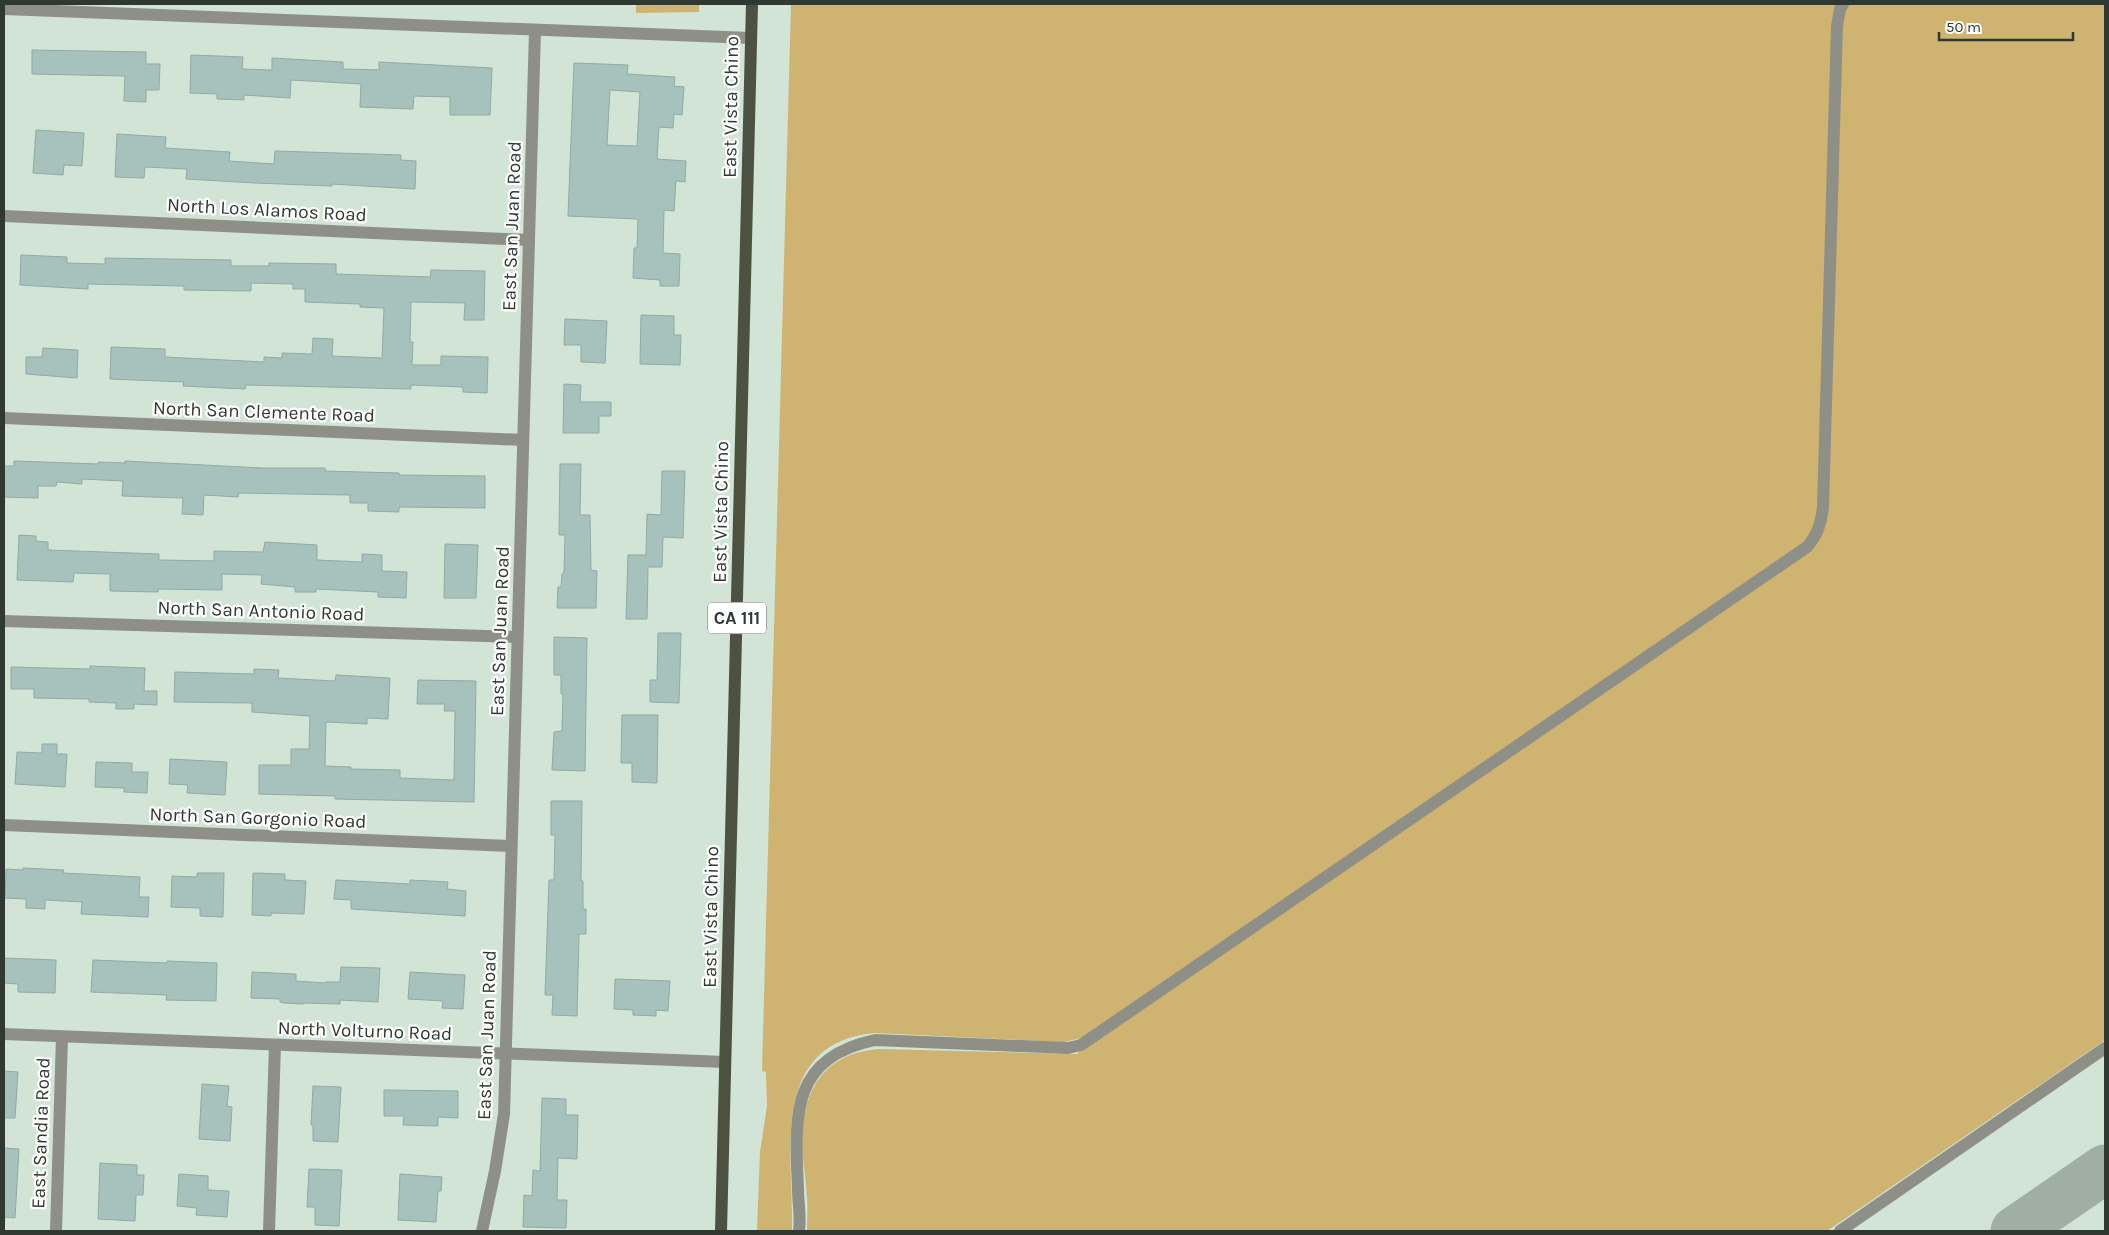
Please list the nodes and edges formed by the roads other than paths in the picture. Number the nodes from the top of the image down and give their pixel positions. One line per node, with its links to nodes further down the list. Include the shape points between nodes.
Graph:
1 (752, 4): 5 (main road, East Vista Chino / CA 111)
2 (1844, 4): 24 (street, via 1840,8 1837,26 1823,507 1816,536 1808,547 1081,1045 1068,1048 875,1040 853,1045 836,1054 807,1082 800,1102 797,1126)
3 (4, 10): 4 (street)
4 (535, 30): 5 (street); 7 (street, East San Juan Road)
5 (751, 38): 19 (main road, East Vista Chino / CA 111)
6 (4, 216): 7 (street, North Los Alamos Road)
7 (529, 240): 9 (street, East San Juan Road)
8 (4, 418): 9 (street, North San Clemente Road)
9 (523, 440): 11 (street, East San Juan Road)
10 (4, 621): 11 (street, North San Antonio Road)
11 (518, 637): 13 (street, East San Juan Road)
12 (4, 825): 13 (street, North San Gorgonio Road)
13 (511, 846): 18 (street, East San Juan Road)
14 (4, 1034): 15 (street, North Volturno Road)
15 (62, 1036): 16 (street, North Volturno Road); 20 (street, East Sandia Road)
16 (275, 1045): 18 (street, North Volturno Road); 21 (street)
17 (2105, 1048): 25 (street)
18 (506, 1054): 19 (street, North Volturno Road); 22 (street, East San Juan Road, via 504,1114)
19 (725, 1062): 23 (main road, East Vista Chino / CA 111)
20 (56, 1231)
21 (269, 1231)
22 (482, 1231)
23 (721, 1231)
24 (799, 1231)
25 (1840, 1231)

